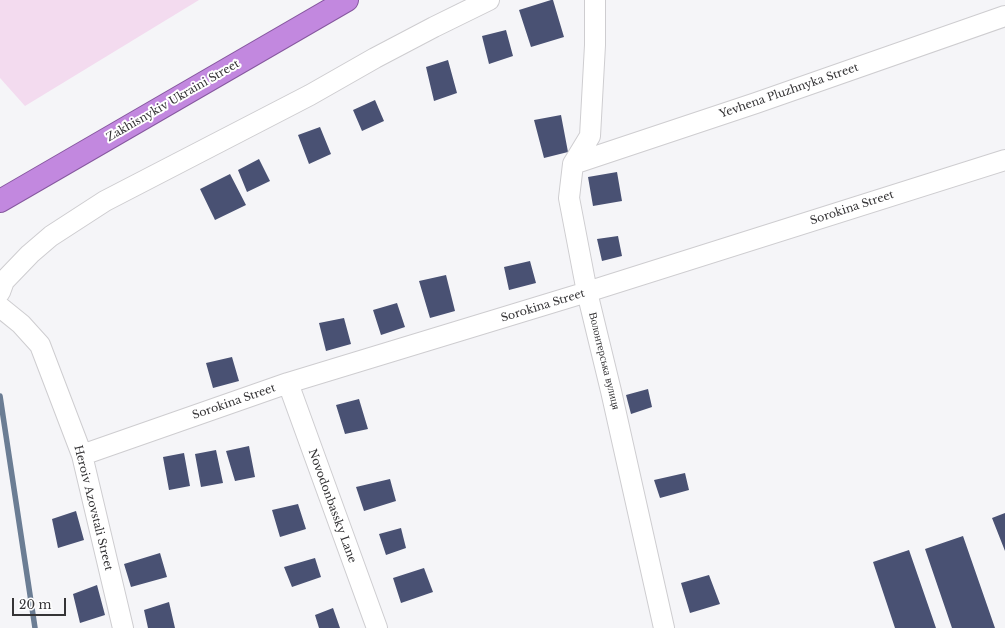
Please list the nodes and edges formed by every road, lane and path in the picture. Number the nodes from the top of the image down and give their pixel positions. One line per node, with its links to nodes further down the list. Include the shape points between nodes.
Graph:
1 (347, 0): 7 (highway, Zakhisnykiv Ukraini Street)
2 (489, 0): 8 (street, via 105,201 51,236 30,254 4,281)
3 (595, 0): 6 (street, Волонтерська вулиця, via 590,136)
4 (1005, 16): 6 (street, Yevhena Pluzhnyka Street)
5 (1005, 160): 9 (street, Sorokina Street)
6 (573, 164): 9 (street, Волонтерська вулиця, via 568,198)
7 (0, 201)
8 (0, 292)
9 (587, 292): 11 (street, Sorokina Street); 15 (street, Волонтерська вулиця)
10 (0, 307): 12 (street, Heroiv Azovstali Street, via 21,324 40,346)
11 (288, 383): 12 (street, Sorokina Street); 14 (street, Novodonbassky Lane)
12 (82, 455): 13 (street, Heroiv Azovstali Street)
13 (123, 628)
14 (377, 628)
15 (664, 628)

